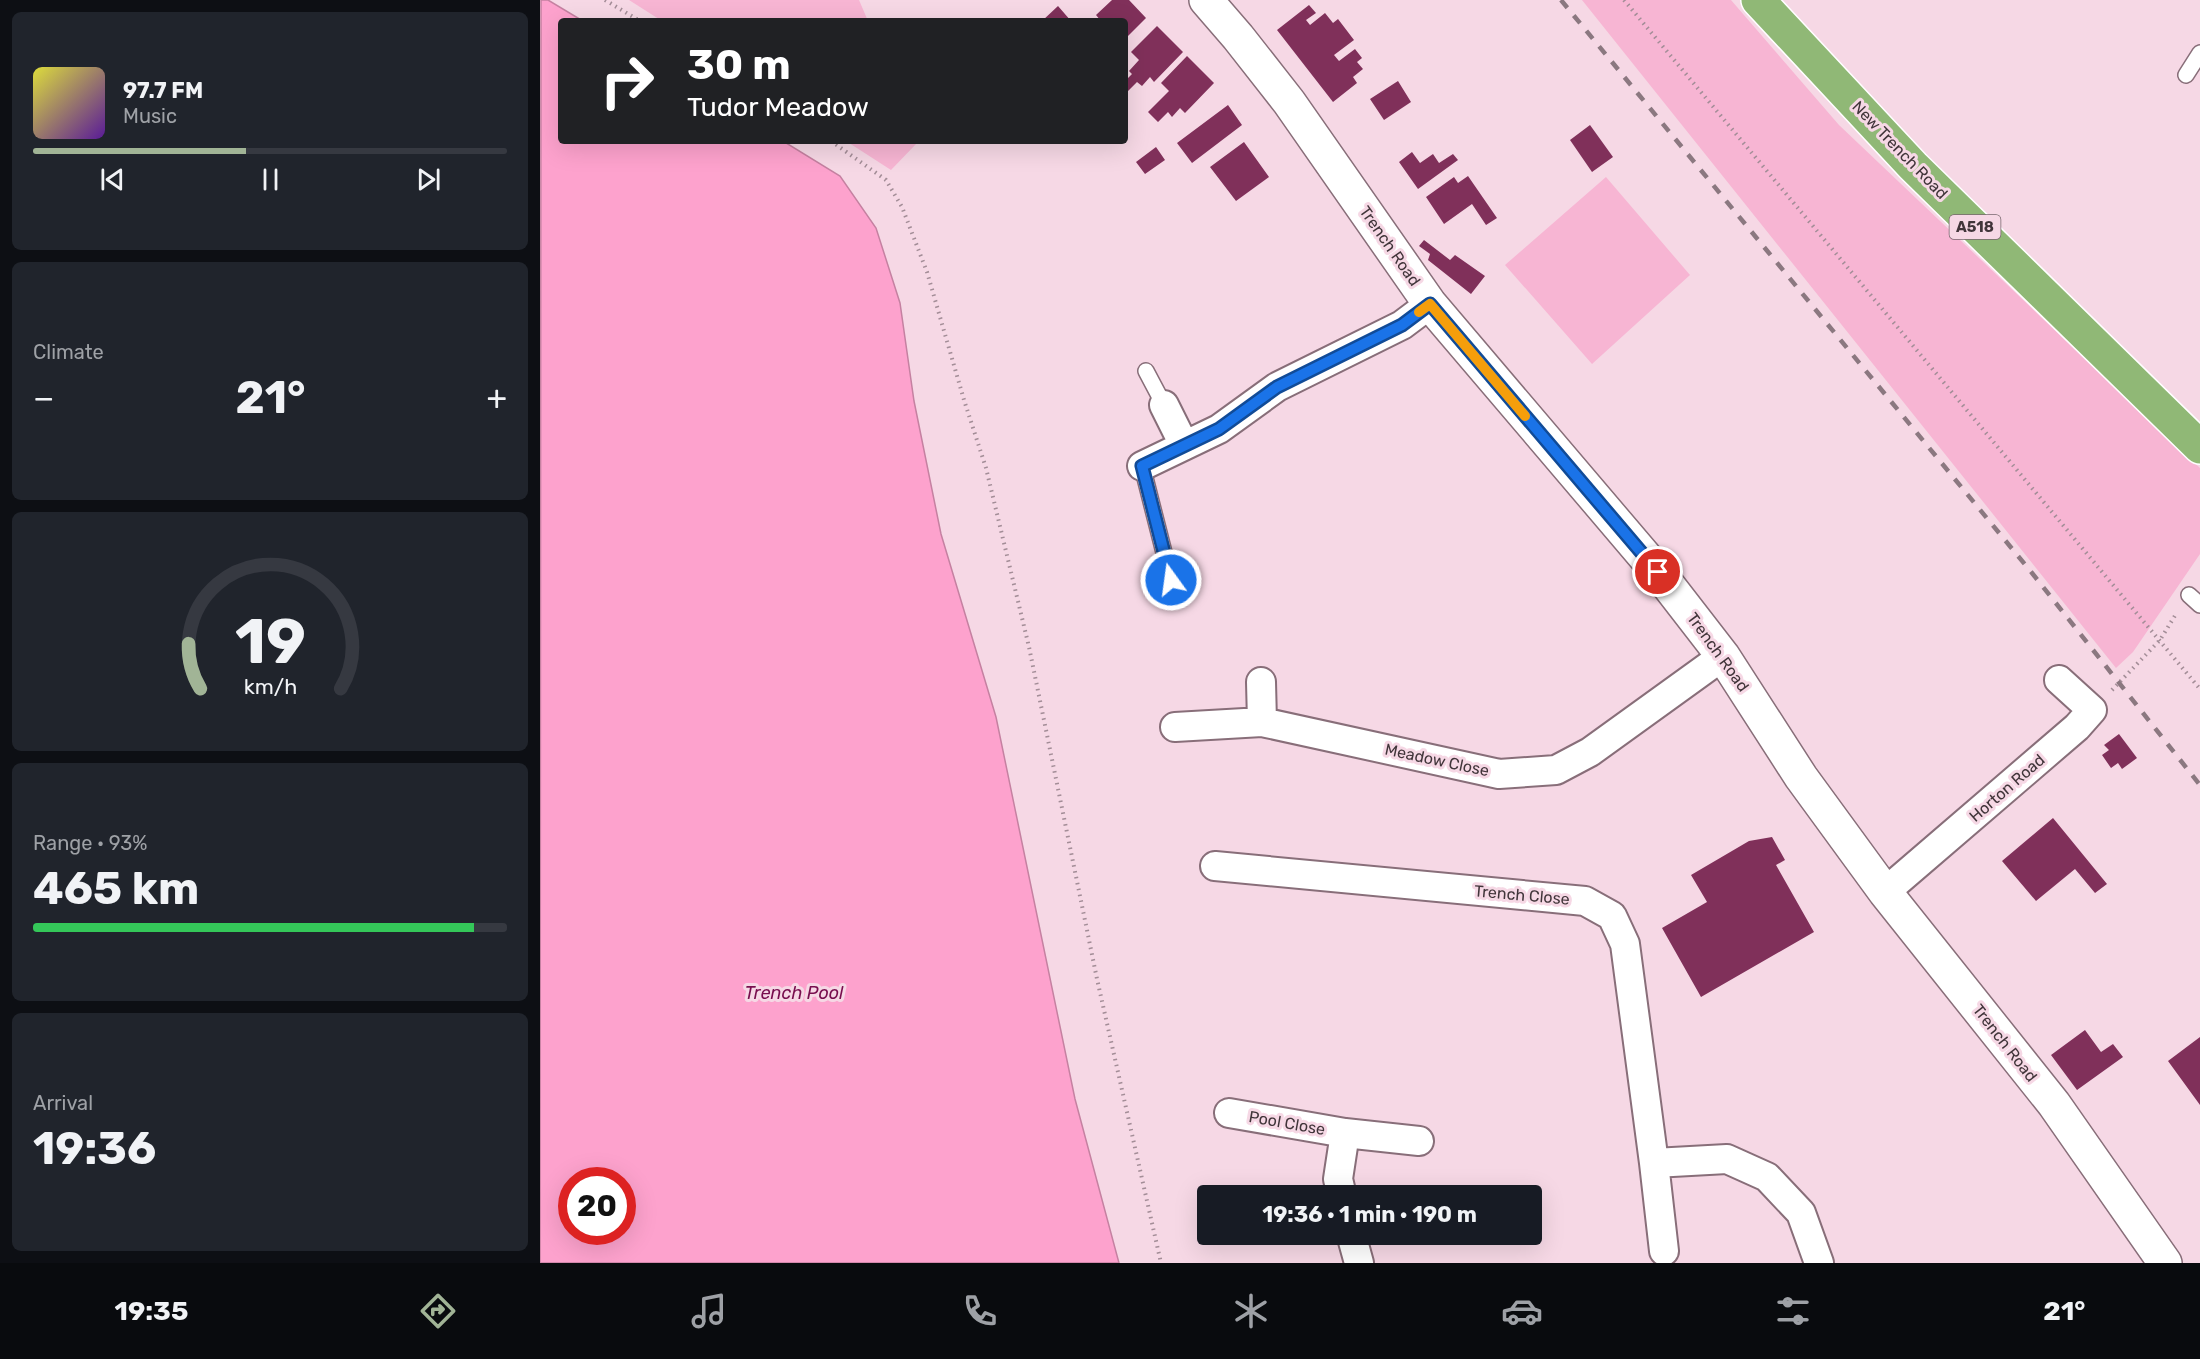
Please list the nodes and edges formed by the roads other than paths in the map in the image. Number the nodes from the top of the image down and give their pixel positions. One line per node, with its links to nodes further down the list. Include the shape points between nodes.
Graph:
1 (1206, 0): 5 (street, Trench Road, via 1289,102)
2 (1758, 0): 9 (highway, New Trench Road / A518, via 1914,166)
3 (2200, 52): 4 (lane)
4 (2186, 75)
5 (1430, 304): 8 (street, via 1402,325 1277,387 1219,429); 12 (street, Trench Road, via 1658,572)
6 (1146, 371): 7 (lane)
7 (1164, 405): 8 (street)
8 (1184, 445): 10 (street)
9 (2200, 447)
10 (1142, 466): 11 (lane)
11 (1171, 580)
12 (1724, 656): 15 (street, Meadow Close, via 1590,752 1556,770 1499,774); 18 (street, Trench Road, via 1801,777)
13 (2059, 680): 18 (street, Horton Road, via 2092,710 2078,727)
14 (1261, 682): 15 (street)
15 (1262, 722): 16 (street, Meadow Close)
16 (1175, 727)
17 (1215, 866): 22 (street, Trench Close, via 1586,901 1612,916 1625,944)
18 (1885, 892): 28 (street, Trench Road, via 2054,1104)
19 (1229, 1113): 20 (street, Pool Close)
20 (1345, 1133): 21 (street, Pool Close); 23 (street, Pool Close)
21 (1419, 1141)
22 (1654, 1163): 25 (street, Trench Close); 27 (street, via 1727,1159 1767,1177 1801,1213)
23 (1339, 1185)
24 (1354, 1245): 26 (street)
25 (1664, 1251)
26 (1359, 1263)
27 (1819, 1263)
28 (2165, 1263)

